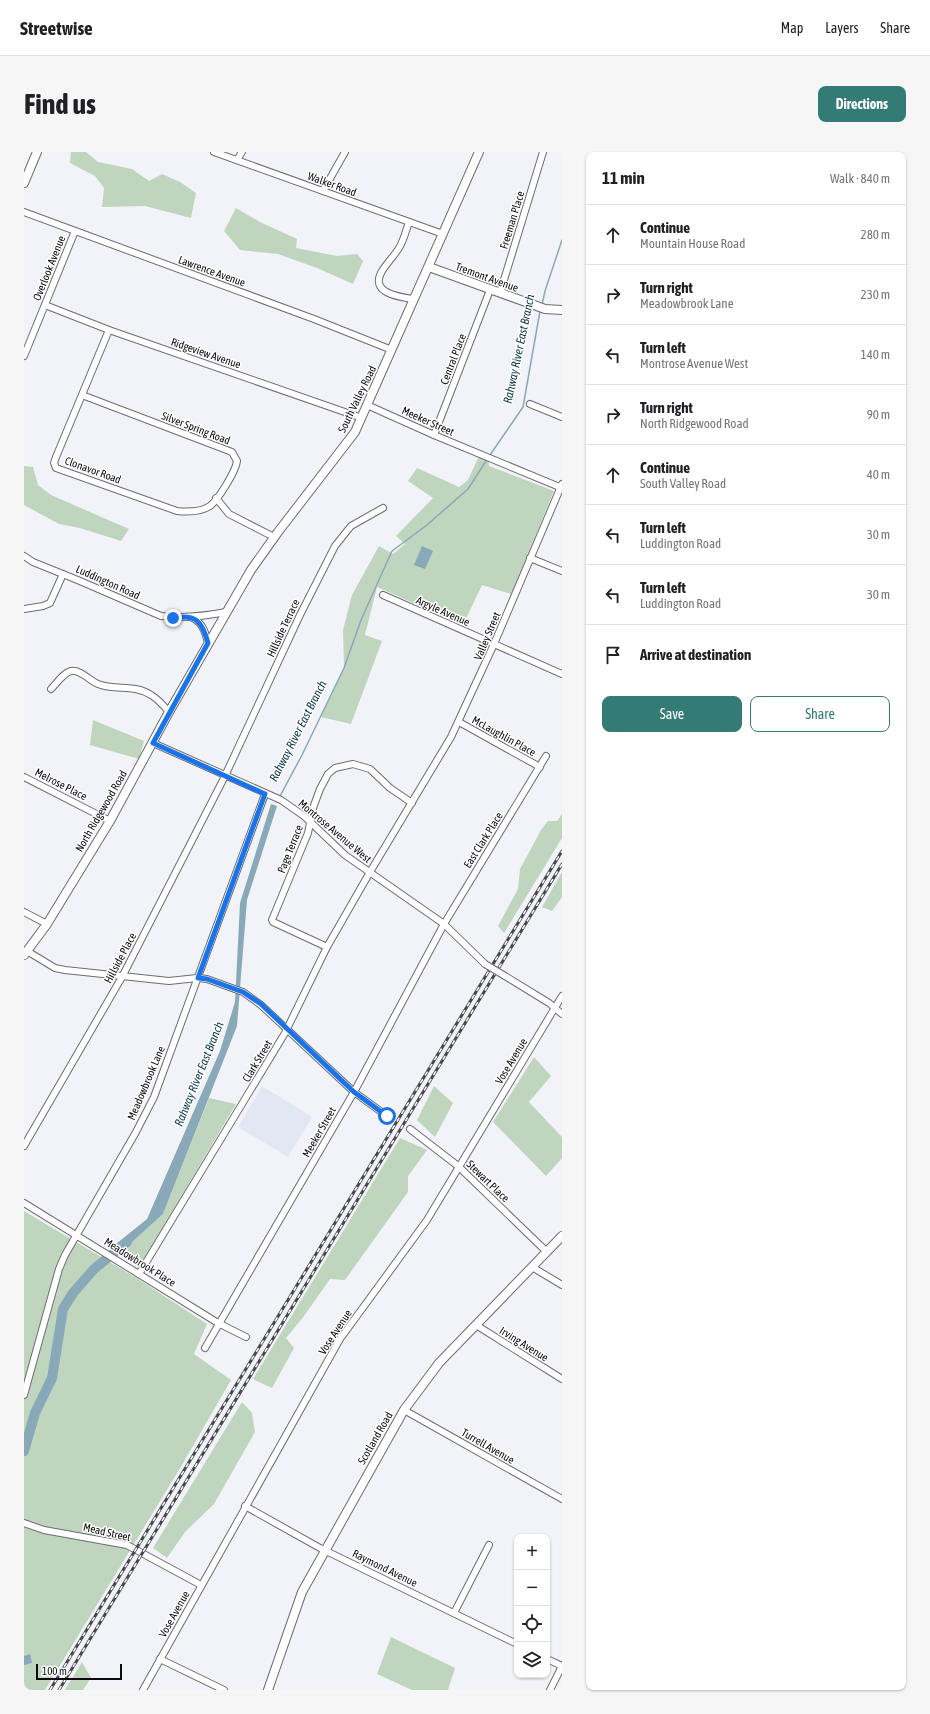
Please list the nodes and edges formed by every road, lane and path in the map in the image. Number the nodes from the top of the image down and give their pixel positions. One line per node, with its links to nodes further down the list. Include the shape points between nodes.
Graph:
1 (37, 152): 8 (street)
2 (214, 152): 7 (street, Walker Road)
3 (242, 152): 7 (street)
4 (345, 152): 9 (street)
5 (479, 152): 13 (street, South Valley Road)
6 (543, 152): 16 (street, Freeman Place)
7 (237, 160): 9 (street, Walker Road)
8 (24, 183)
9 (323, 191): 11 (street, Walker Road)
10 (24, 212): 12 (street, Lawrence Avenue)
11 (409, 222): 13 (street, Walker Road); 17 (street, via 400,246 382,270 379,281 386,293)
12 (75, 231): 18 (street, Overlook Avenue); 21 (street, Lawrence Avenue, via 314,318)
13 (443, 234): 14 (street, South Valley Road)
14 (429, 267): 15 (street, Tremont Avenue); 17 (street, South Valley Road)
15 (490, 290): 16 (street, Tremont Avenue); 28 (street, Central Place)
16 (500, 293): 19 (street, Tremont Avenue, via 545,310)
17 (413, 299): 21 (street, South Valley Road)
18 (45, 305): 20 (street, Ridgeview Avenue); 22 (street, Overlook Avenue)
19 (562, 310)
20 (109, 330): 23 (street, Clonavor Road); 27 (street, Ridgeview Avenue)
21 (392, 350): 25 (street, South Valley Road)
22 (24, 356)
23 (82, 396): 30 (street, Silver Spring Road, via 232,452 236,457 236,467); 30 (street, Clonavor Road, via 56,457 56,468 177,511 203,509 211,505)
24 (530, 404): 26 (street)
25 (367, 405): 27 (street, South Valley Road); 28 (street, Meeker Street)
26 (562, 417)
27 (362, 418): 32 (street, South Valley Road, via 347,443)
28 (434, 435): 29 (street, Meeker Street)
29 (561, 486): 34 (street, Valley Street)
30 (216, 498): 32 (street, via 229,514)
31 (383, 508): 51 (street, Hillside Terrace, via 351,526 335,546 300,615)
32 (274, 537): 39 (street, South Valley Road)
33 (24, 556): 36 (street, Luddington Road)
34 (530, 558): 35 (street); 42 (street, Valley Street)
35 (562, 571)
36 (63, 574): 38 (street, via 50,603); 40 (street, Luddington Road, via 161,616)
37 (383, 596): 42 (street, Argyle Avenue)
38 (24, 609)
39 (226, 612): 40 (street, Luddington Road); 41 (street, South Valley Road)
40 (186, 616): 41 (street, via 196,619 204,629)
41 (208, 643): 43 (street, South Valley Road)
42 (494, 644): 44 (street, Argyle Avenue); 47 (street, Valley Street)
43 (191, 674): 46 (street, North Ridgewood Road)
44 (562, 674)
45 (51, 689): 46 (street, via 72,670 97,684 139,689 152,695)
46 (170, 712): 48 (street, North Ridgewood Road)
47 (459, 722): 50 (street, McLaughlin Place); 53 (street, Valley Street)
48 (153, 743): 51 (street, Montrose Avenue West); 56 (street, North Ridgewood Road)
49 (546, 756): 50 (street, East Clark Place)
50 (540, 767): 61 (street, East Clark Place)
51 (226, 776): 54 (street, Montrose Avenue West); 64 (street, Hillside Place)
52 (24, 777): 56 (street, Melrose Place)
53 (419, 791): 55 (street, Clark Street)
54 (265, 794): 57 (street, Montrose Avenue West, via 281,800); 65 (street, Meadowbrook Lane)
55 (412, 803): 57 (street, Page Terrace, via 370,770 353,764 344,765 335,768 323,781 313,808); 58 (street, Clark Street)
56 (110, 821): 60 (street, North Ridgewood Road)
57 (311, 822): 58 (street, Montrose Avenue West, via 345,855); 62 (street, Page Terrace, via 272,920)
58 (370, 872): 61 (street, Montrose Avenue West); 62 (street, Clark Street)
59 (24, 912): 60 (street)
60 (47, 924): 63 (street, North Ridgewood Road)
61 (444, 924): 67 (street, Montrose Avenue West, bridge, via 485,964); 70 (street, Meeker Street)
62 (328, 947): 69 (street, Clark Street)
63 (25, 953): 64 (street, via 54,968)
64 (122, 977): 65 (street, via 169,981); 73 (street, Hillside Place)
65 (198, 978): 69 (street, via 243,992 261,1004); 76 (street, Meadowbrook Lane, via 150,1104)
66 (562, 996): 67 (street, Vose Avenue)
67 (555, 1008): 68 (street, Montrose Avenue West); 74 (street, Vose Avenue)
68 (562, 1014)
69 (288, 1030): 70 (street); 80 (street, Clark Street)
70 (354, 1092): 71 (street); 82 (street, Meeker Street)
71 (387, 1116)
72 (410, 1130): 74 (street, Stewart Place)
73 (24, 1146)
74 (458, 1166): 78 (street, Stewart Place); 90 (street, Vose Avenue, via 426,1220 340,1339)
75 (24, 1203): 76 (street, Meadowbrook Place)
76 (77, 1236): 80 (street, Meadowbrook Place); 87 (street, Meadowbrook Lane, via 59,1269)
77 (561, 1238): 78 (street, Scotland Road)
78 (547, 1252): 79 (street, Scotland Road)
79 (532, 1267): 81 (street); 83 (street, Scotland Road)
80 (139, 1274): 82 (street, Meadowbrook Place)
81 (562, 1285)
82 (218, 1323): 84 (street, Meadowbrook Place); 85 (street, Meeker Street)
83 (476, 1325): 86 (street, Irving Avenue); 88 (street, Scotland Road, via 439,1362)
84 (246, 1337)
85 (205, 1348)
86 (562, 1379)
87 (24, 1394)
88 (404, 1410): 89 (street, Turrell Avenue); 93 (street, Scotland Road)
89 (562, 1499)
90 (245, 1506): 93 (street, Raymond Avenue); 94 (street, Vose Avenue)
91 (24, 1523): 94 (street, Mead Street, via 44,1530 127,1545)
92 (489, 1545): 95 (street)
93 (325, 1550): 95 (street, Raymond Avenue); 102 (street, Scotland Road, via 298,1600)
94 (201, 1585): 97 (street, Vose Avenue)
95 (454, 1613): 96 (street, Raymond Avenue)
96 (514, 1643)
97 (160, 1659): 100 (street, Vose Avenue); 101 (street)
98 (550, 1660): 99 (street)
99 (562, 1666): 103 (street)
100 (143, 1690)
101 (224, 1690)
102 (268, 1690)
103 (550, 1690)

